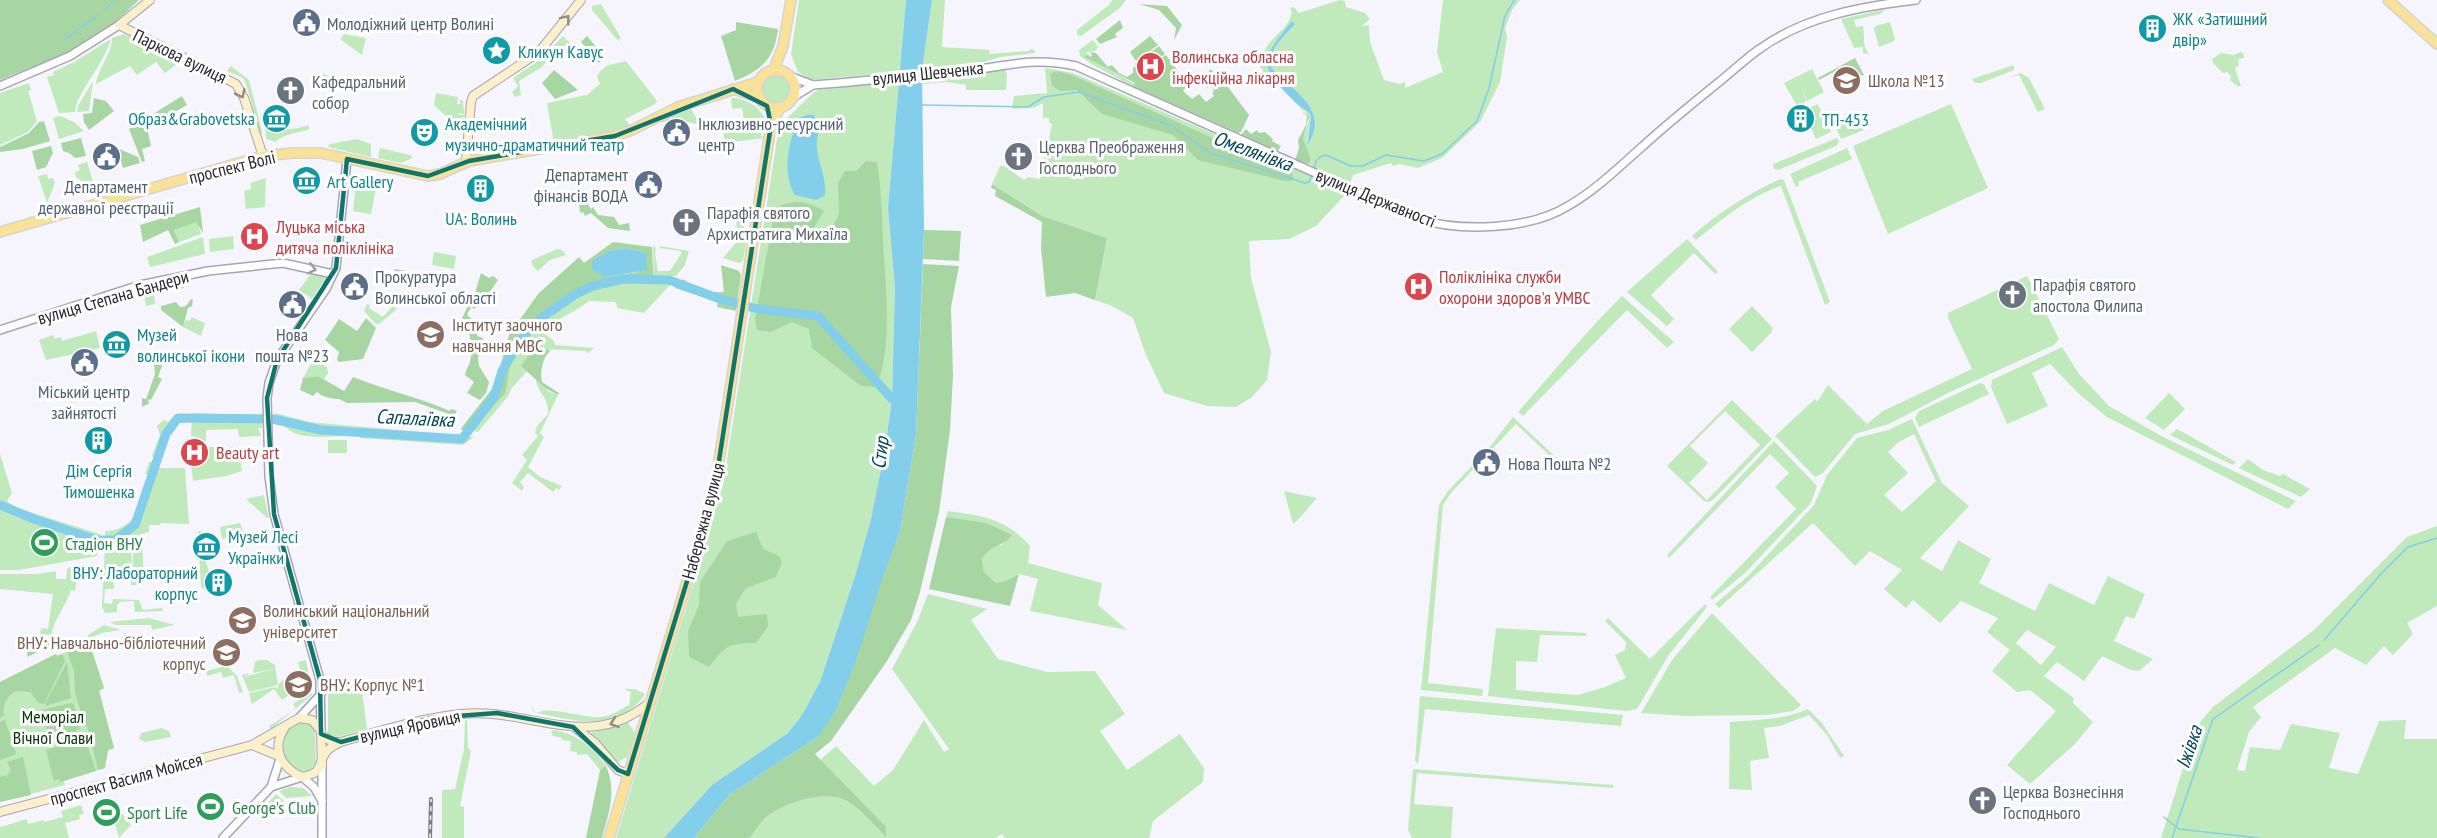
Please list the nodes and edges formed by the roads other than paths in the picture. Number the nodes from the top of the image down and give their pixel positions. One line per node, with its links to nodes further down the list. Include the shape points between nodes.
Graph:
1 (150, 0): 6 (main road)
2 (581, 0): 23 (main road, one-way to 2, via 473,96 539,52)
3 (790, 0): 8 (main road)
4 (1916, 0): 9 (street, вулиця Державності, via 1842,12 1796,29 1762,47 1602,183 1567,207 1542,217 1482,228 1441,226 1418,219 1076,66)
5 (2388, 0): 7 (main road)
6 (119, 25): 14 (street, via 70,56); 21 (main road, Паркова вулиця, one-way to 21, via 236,84)
7 (2437, 44)
8 (783, 46): 10 (main road); 11 (main road)
9 (1043, 60): 13 (street, вулиця Шевченка)
10 (774, 69): 11 (main road); 12 (main road, via 764,73)
11 (788, 74): 13 (street, вулиця Шевченка); 16 (main road, via 796,86)
12 (758, 82): 15 (main road); 17 (main road)
13 (813, 85): 16 (street, вулиця Шевченка)
14 (0, 86)
15 (733, 89): 17 (main road); 23 (main road, via 678,107 615,136)
16 (795, 96): 19 (main road)
17 (759, 98): 18 (main road)
18 (767, 106): 19 (main road); 20 (main road, Набережна вулиця)
19 (780, 108): 20 (main road, Набережна вулиця)
20 (771, 125): 28 (main road, Набережна вулиця, via 714,493)
21 (262, 156): 22 (main road, проспект Волі, via 321,153); 24 (main road, проспект Волі)
22 (347, 159): 23 (main road, проспект Волі, via 428,176); 25 (street)
23 (466, 162)
24 (0, 232)
25 (333, 274): 26 (street, вулиця Степана Бандери, one-way to 25, via 132,288 208,271 283,263); 27 (street, via 277,360 269,383 268,415 274,514 316,662)
26 (0, 330)
27 (321, 694): 29 (street); 32 (street)
28 (650, 702): 30 (main road, вулиця Яровиця, one-way to 30, via 615,724); 37 (main road, Набережна вулиця)
29 (299, 718): 31 (main road); 32 (main road, via 312,720)
30 (573, 727): 33 (main road, вулиця Яровиця, via 497,713 461,714); 37 (main road, вулиця Яровиця, via 595,743 618,770)
31 (285, 728): 34 (main road, проспект Василя Мойсея); 35 (main road, via 278,745)
32 (321, 732): 33 (main road, вулиця Яровиця, via 332,742); 36 (main road)
33 (341, 742): 36 (main road, via 326,753)
34 (252, 745): 35 (main road); 41 (main road, проспект Василя Мойсея)
35 (280, 757): 38 (main road, via 289,770); 39 (street)
36 (322, 765): 38 (main road, via 315,773); 40 (street)
37 (628, 774): 44 (main road, Набережна вулиця)
38 (302, 777): 39 (street); 40 (street)
39 (271, 787): 42 (street)
40 (322, 801): 43 (street)
41 (0, 812)
42 (223, 838)
43 (322, 838)
44 (609, 838)

